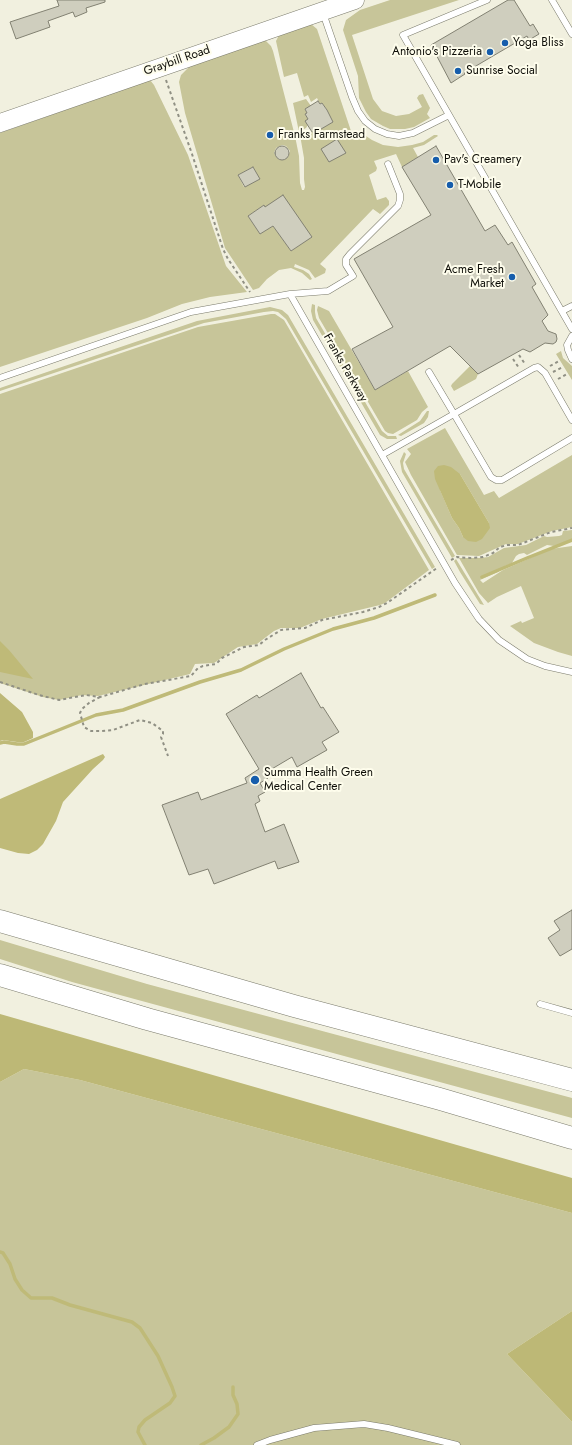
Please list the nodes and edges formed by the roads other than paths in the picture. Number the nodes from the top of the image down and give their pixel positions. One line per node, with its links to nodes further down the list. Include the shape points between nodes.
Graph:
1 (355, 0): 4 (street, Graybill Road)
2 (487, 0): 6 (lane, via 403,35)
3 (552, 0): 5 (lane)
4 (323, 11): 6 (lane, via 352,97 365,121 375,129 399,136 413,133); 7 (street, Graybill Road)
5 (572, 34)
6 (449, 114): 11 (lane)
7 (0, 123)
8 (388, 164): 9 (lane, via 400,200 398,206 346,259 346,265 353,276 328,291)
9 (290, 294): 16 (lane, via 191,312); 20 (lane, Franks Parkway)
10 (572, 306): 11 (lane)
11 (562, 311): 12 (lane)
12 (572, 329)
13 (572, 336): 14 (lane, via 567,345)
14 (572, 359)
15 (429, 372): 17 (lane)
16 (0, 378)
17 (454, 414): 18 (lane, via 538,367 545,373); 19 (lane, via 491,477 496,480 502,480); 20 (lane)
18 (572, 420)
19 (572, 438)
20 (382, 455): 21 (lane, Franks Parkway, via 479,620 498,640 527,659)
21 (572, 672)
22 (0, 921): 25 (highway)
23 (0, 974): 29 (highway, via 147,1019)
24 (540, 1004): 26 (lane)
25 (294, 1006): 27 (highway); 28 (highway)
26 (572, 1013)
27 (572, 1066)
28 (572, 1080)
29 (572, 1138)
30 (258, 1445): 31 (lane, via 314,1428 364,1424)
31 (457, 1445)

